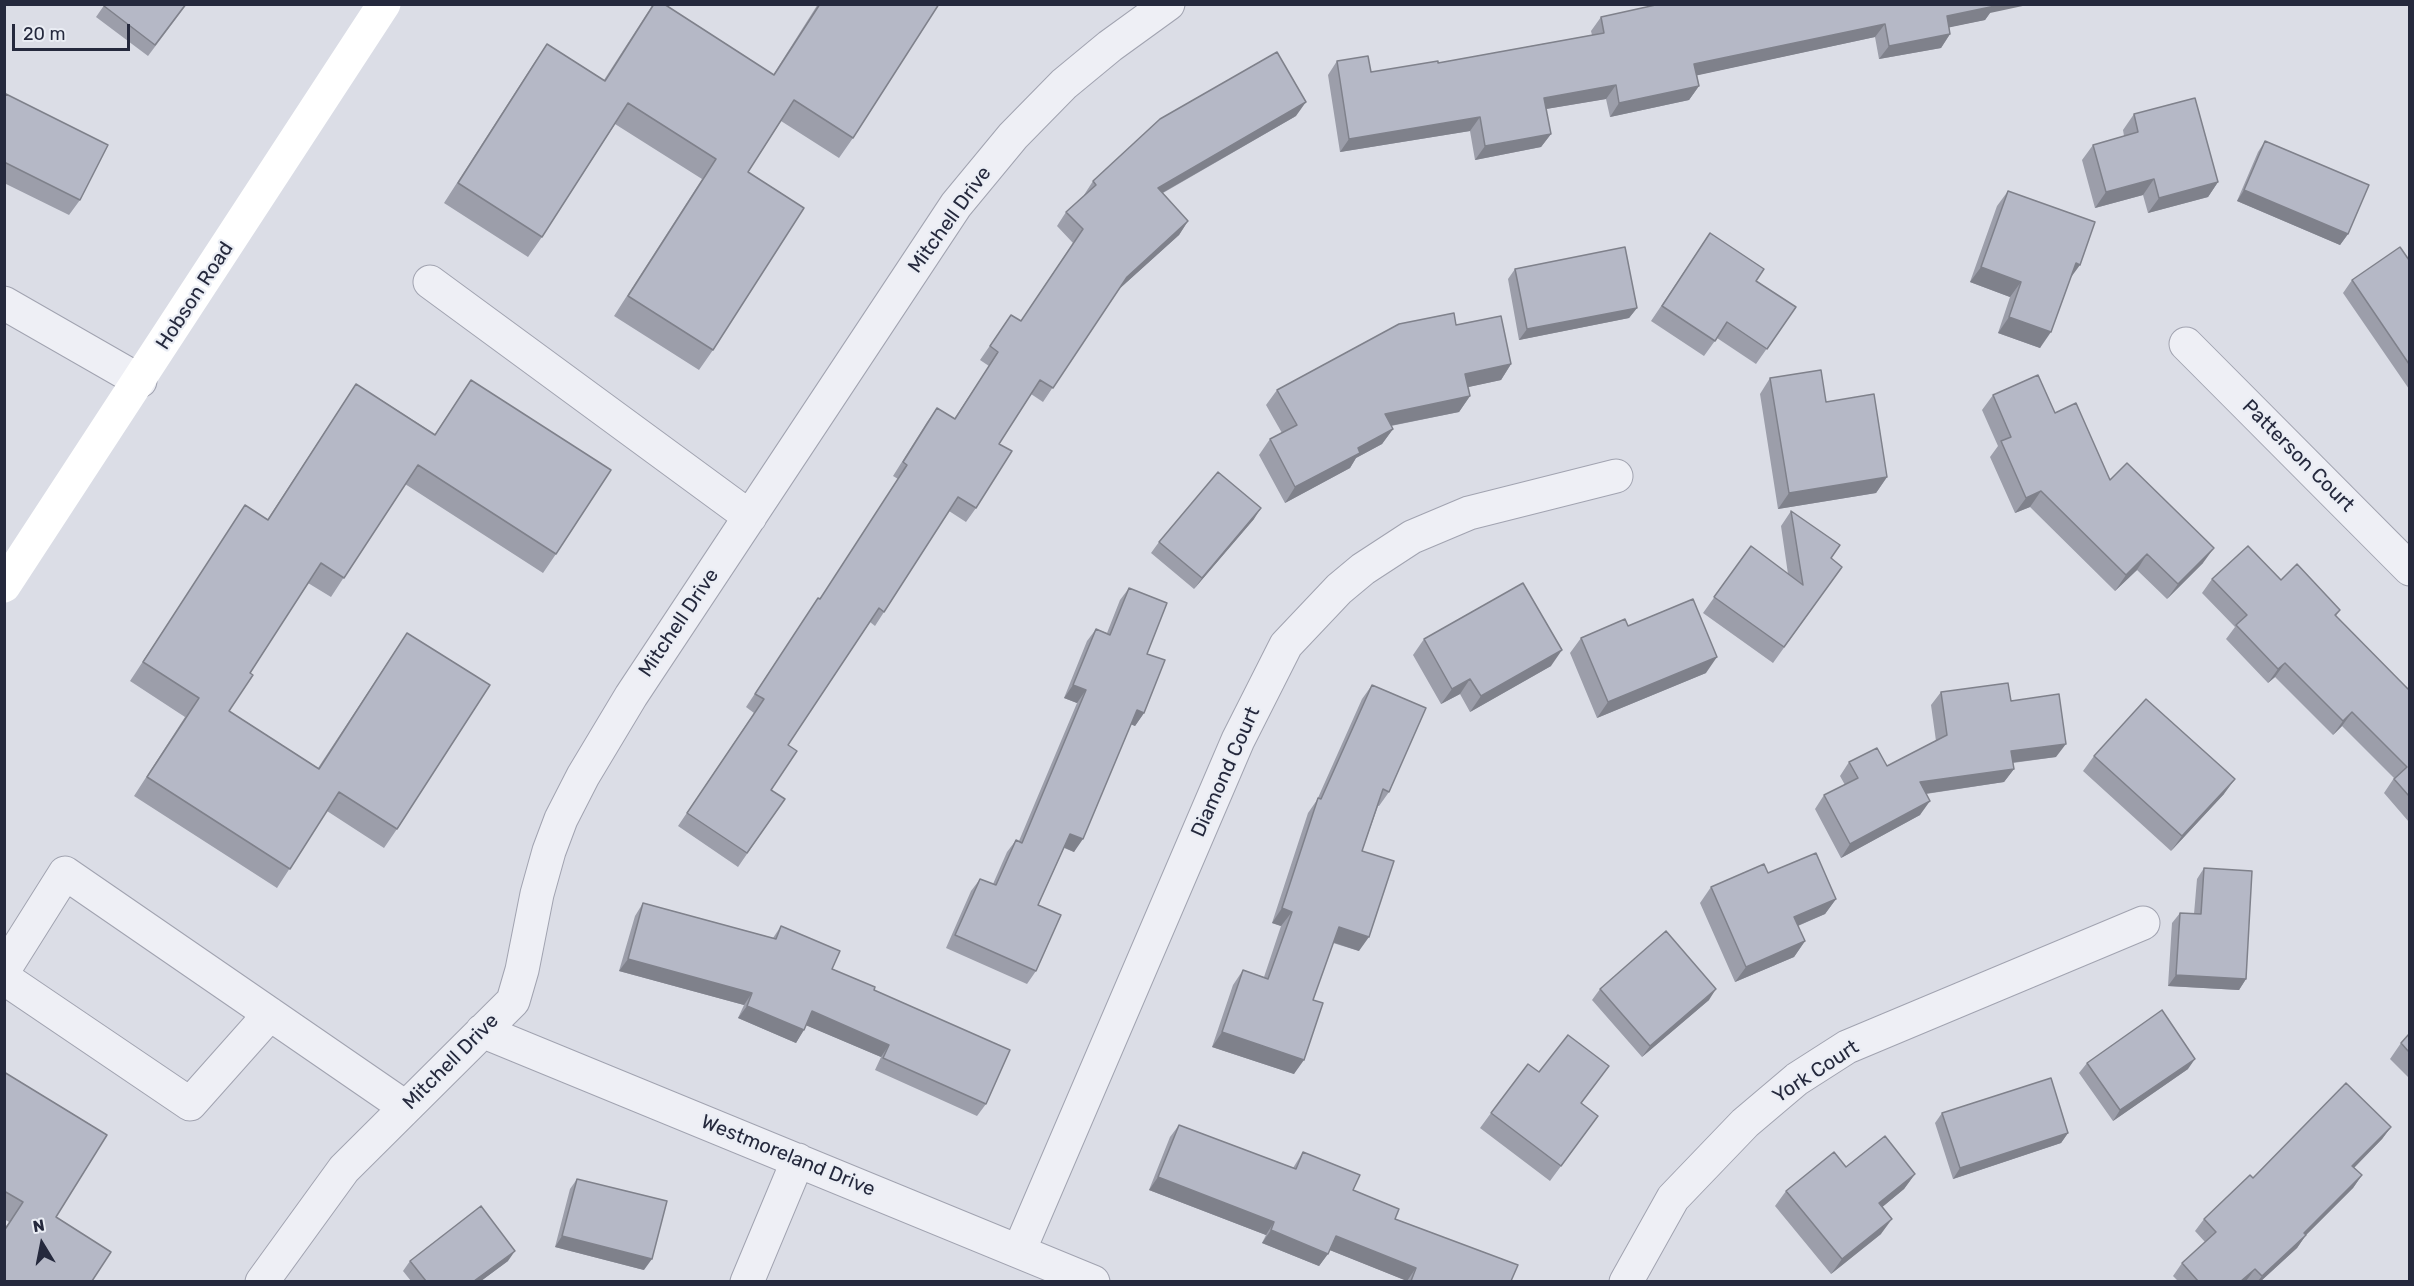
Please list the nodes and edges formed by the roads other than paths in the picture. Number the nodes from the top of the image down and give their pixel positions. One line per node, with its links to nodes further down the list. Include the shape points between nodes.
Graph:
1 (384, 4): 6 (main road, Hobson Road)
2 (1168, 4): 8 (street, Mitchell Drive, via 1064,84 956,205)
3 (430, 282): 8 (street)
4 (4, 303): 6 (street)
5 (2186, 344): 9 (street, Patterson Court)
6 (140, 381): 10 (main road, Hobson Road)
7 (1616, 476): 18 (street, Diamond Court, via 1469,513 1412,537 1362,569 1286,645 1238,740)
8 (750, 517): 15 (street, Mitchell Drive, via 631,696 583,776 549,851 513,1001)
9 (2409, 569)
10 (4, 586)
11 (2143, 923): 22 (street, York Court, via 1847,1047 1797,1079 1745,1123 1673,1198)
12 (4, 970): 14 (street, via 65,873)
13 (4, 978): 14 (street, via 190,1104)
14 (270, 1014): 16 (street)
15 (482, 1031): 16 (street, Mitchell Drive); 17 (street, Westmoreland Drive)
16 (405, 1107): 19 (street, Mitchell Drive, via 344,1169)
17 (798, 1160): 18 (street, Westmoreland Drive); 20 (street)
18 (1019, 1251): 21 (street, Westmoreland Drive)
19 (262, 1281)
20 (747, 1281)
21 (1093, 1281)
22 (1626, 1281)

